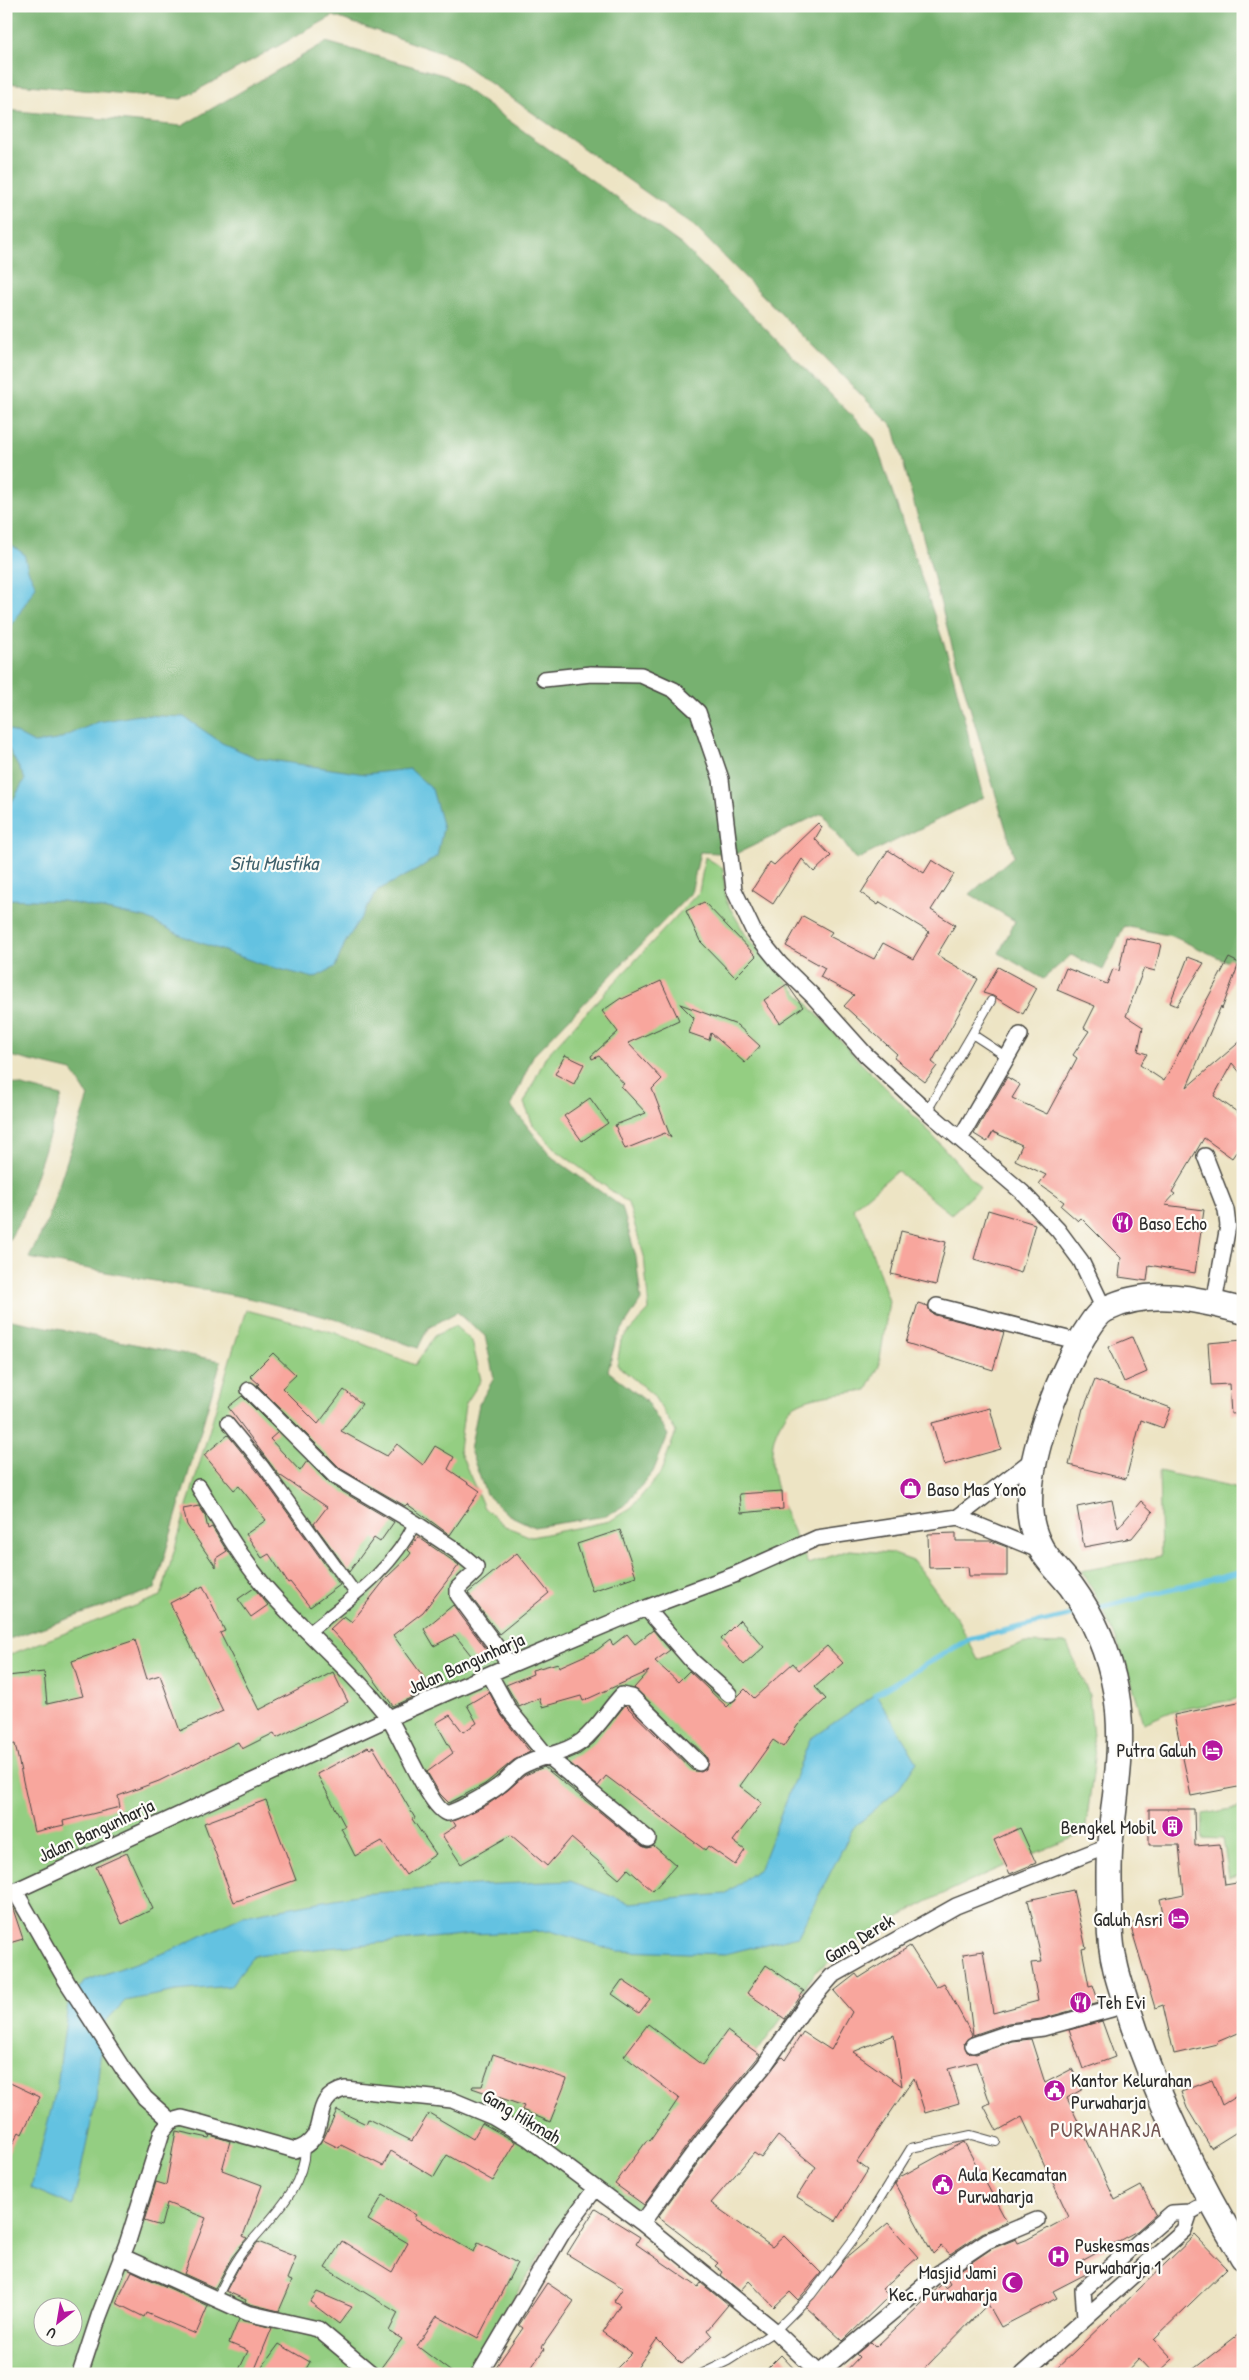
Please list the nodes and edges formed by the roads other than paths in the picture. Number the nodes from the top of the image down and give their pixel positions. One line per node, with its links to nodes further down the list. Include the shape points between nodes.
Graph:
1 (544, 679): 6 (street, via 591,674 641,675 674,690 698,712 720,779 734,890 754,932 866,1055)
2 (992, 1001): 3 (lane)
3 (972, 1034): 5 (lane); 6 (lane)
4 (1020, 1035): 5 (street)
5 (1007, 1057): 7 (street)
6 (926, 1111): 7 (street)
7 (960, 1139): 11 (street, via 1022,1192 1058,1230 1081,1261)
8 (1205, 1156): 9 (street, via 1226,1210 1228,1226)
9 (1214, 1303): 11 (highway, via 1165,1296 1138,1298); 12 (highway)
10 (937, 1306): 13 (street)
11 (1104, 1309): 13 (highway)
12 (1243, 1311)
13 (1080, 1342): 16 (highway, via 1051,1402)
14 (249, 1390): 19 (street, via 330,1472)
15 (227, 1422): 21 (street)
16 (1036, 1457): 18 (street); 20 (highway, via 1031,1498 1032,1525)
17 (199, 1488): 23 (street, via 266,1587)
18 (958, 1518): 20 (street); 22 (street, Jalan Bangunharja, via 817,1538 734,1575)
19 (415, 1523): 21 (street, via 395,1557); 24 (street, via 476,1567 458,1588 458,1595)
20 (1041, 1550): 31 (highway, via 1093,1619 1108,1654 1117,1695 1121,1744)
21 (356, 1594): 23 (street)
22 (646, 1608): 24 (street, Jalan Bangunharja); 26 (street, via 692,1661)
23 (308, 1633): 27 (street, via 332,1654)
24 (510, 1665): 25 (street, Jalan Bangunharja)
25 (490, 1675): 27 (street, Jalan Bangunharja); 28 (street, via 509,1710)
26 (729, 1694)
27 (389, 1718): 28 (street, via 435,1803 447,1813 500,1786 520,1768); 32 (street, Jalan Bangunharja)
28 (546, 1755): 29 (street, via 581,1742 626,1695 632,1697); 30 (street)
29 (699, 1763)
30 (648, 1839)
31 (1110, 1846): 33 (highway, via 1111,1947); 41 (street, Gang Derek, via 956,1906 832,1976)
32 (11, 1893): 35 (street, via 123,2069 145,2098)
33 (1126, 2005): 34 (street); 39 (highway)
34 (973, 2044)
35 (171, 2121): 37 (street, via 182,2118 295,2150); 42 (street, via 162,2132)
36 (996, 2142): 46 (lane, via 971,2135 911,2148 839,2259 811,2295)
37 (304, 2148): 38 (street, Gang Hikmah, via 318,2132 323,2104 332,2092 345,2089 452,2100 493,2117 528,2138); 44 (lane, via 301,2172 289,2196 270,2223 244,2250)
38 (595, 2189): 41 (street, Gang Hikmah); 49 (street, via 563,2232)
39 (1199, 2206): 43 (highway); 45 (street, via 1184,2230); 45 (street, via 1172,2212 1084,2290)
40 (1037, 2220): 51 (street, via 987,2241 939,2273)
41 (642, 2223): 46 (street, Gang Hikmah)
42 (121, 2256): 44 (street); 47 (street)
43 (1243, 2257)
44 (216, 2299): 48 (street, via 247,2313 318,2329)
45 (1085, 2317): 52 (street)
46 (775, 2331): 50 (lane); 51 (street, Gang Hikmah)
47 (80, 2374)
48 (372, 2374)
49 (479, 2374)
50 (701, 2374)
51 (819, 2374)
52 (1022, 2374)

